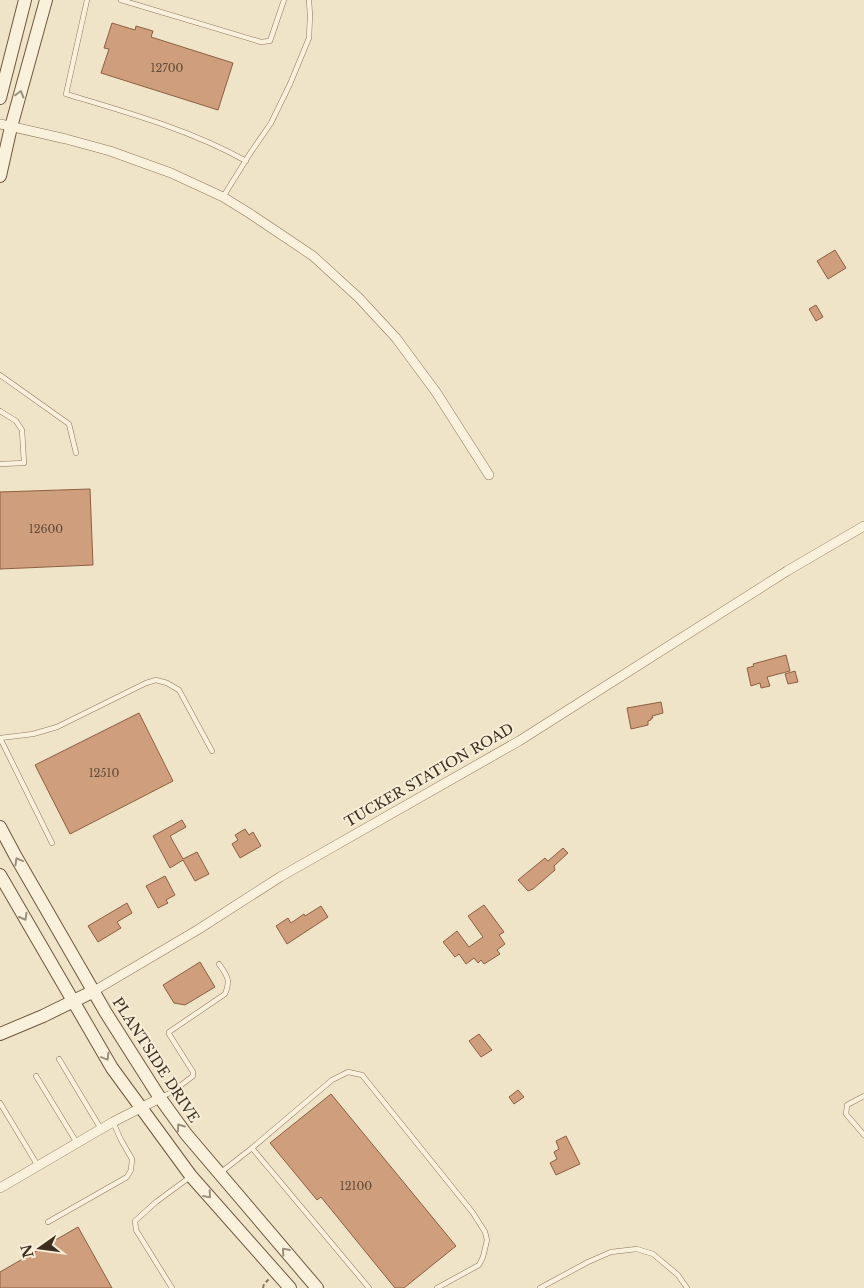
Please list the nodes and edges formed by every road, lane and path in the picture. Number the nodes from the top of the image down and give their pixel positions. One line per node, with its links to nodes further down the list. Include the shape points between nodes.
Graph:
1 (25, 0): 7 (street)
2 (46, 0): 8 (street, one-way to 2)
3 (87, 0): 9 (lane, via 66,94 152,120)
4 (121, 0): 5 (lane, via 270,42)
5 (284, 0)
6 (309, 0): 9 (lane, via 309,38 272,123)
7 (0, 98)
8 (6, 125): 10 (street); 11 (street, via 110,151 171,173)
9 (246, 161): 11 (lane)
10 (0, 176)
11 (223, 197): 16 (street, via 313,256 359,298 396,338 430,384)
12 (0, 375): 14 (lane, via 69,424)
13 (0, 411): 15 (lane, via 16,420 22,430 24,463)
14 (76, 453)
15 (0, 464)
16 (489, 475)
17 (864, 526): 24 (street, TUCKER STATION ROAD, via 512,745 280,877)
18 (0, 738): 19 (lane, via 57,727 156,680 180,690); 21 (lane)
19 (212, 751)
20 (0, 827): 24 (street, PLANTSIDE DRIVE, one-way to 20)
21 (52, 843)
22 (0, 875): 25 (street, one-way to 25)
23 (219, 964): 30 (lane, via 229,981 225,994 169,1032 193,1076)
24 (94, 991): 25 (street, TUCKER STATION ROAD); 30 (street, PLANTSIDE DRIVE)
25 (73, 1002): 26 (street, TUCKER STATION ROAD); 32 (street, one-way to 32, via 112,1068)
26 (0, 1034)
27 (59, 1059): 34 (lane)
28 (36, 1076): 36 (lane)
29 (864, 1096): 35 (lane, via 847,1105 846,1114)
30 (160, 1098): 32 (street); 39 (street, PLANTSIDE DRIVE, one-way to 30)
31 (0, 1103): 38 (lane)
32 (141, 1108): 33 (street); 40 (street)
33 (113, 1122): 34 (street); 42 (lane, via 132,1159 127,1177)
34 (101, 1129): 36 (street)
35 (864, 1135)
36 (77, 1143): 38 (street)
37 (252, 1148): 39 (lane); 50 (lane); 51 (lane, via 332,1080 348,1072 362,1075 473,1213 488,1240 479,1265)
38 (38, 1166): 41 (street)
39 (219, 1174): 43 (street, PLANTSIDE DRIVE)
40 (191, 1176): 44 (street, one-way to 44); 46 (lane, via 135,1221 136,1230)
41 (0, 1188)
42 (48, 1222)
43 (263, 1225): 44 (street); 49 (street, PLANTSIDE DRIVE, one-way to 43)
44 (247, 1239): 48 (street)
45 (269, 1279): 47 (path)
46 (172, 1288)
47 (263, 1288)
48 (290, 1288)
49 (317, 1288)
50 (368, 1288)
51 (437, 1288)
52 (540, 1288): 53 (lane, via 611,1252 637,1250 653,1254 678,1275)
53 (687, 1288)

